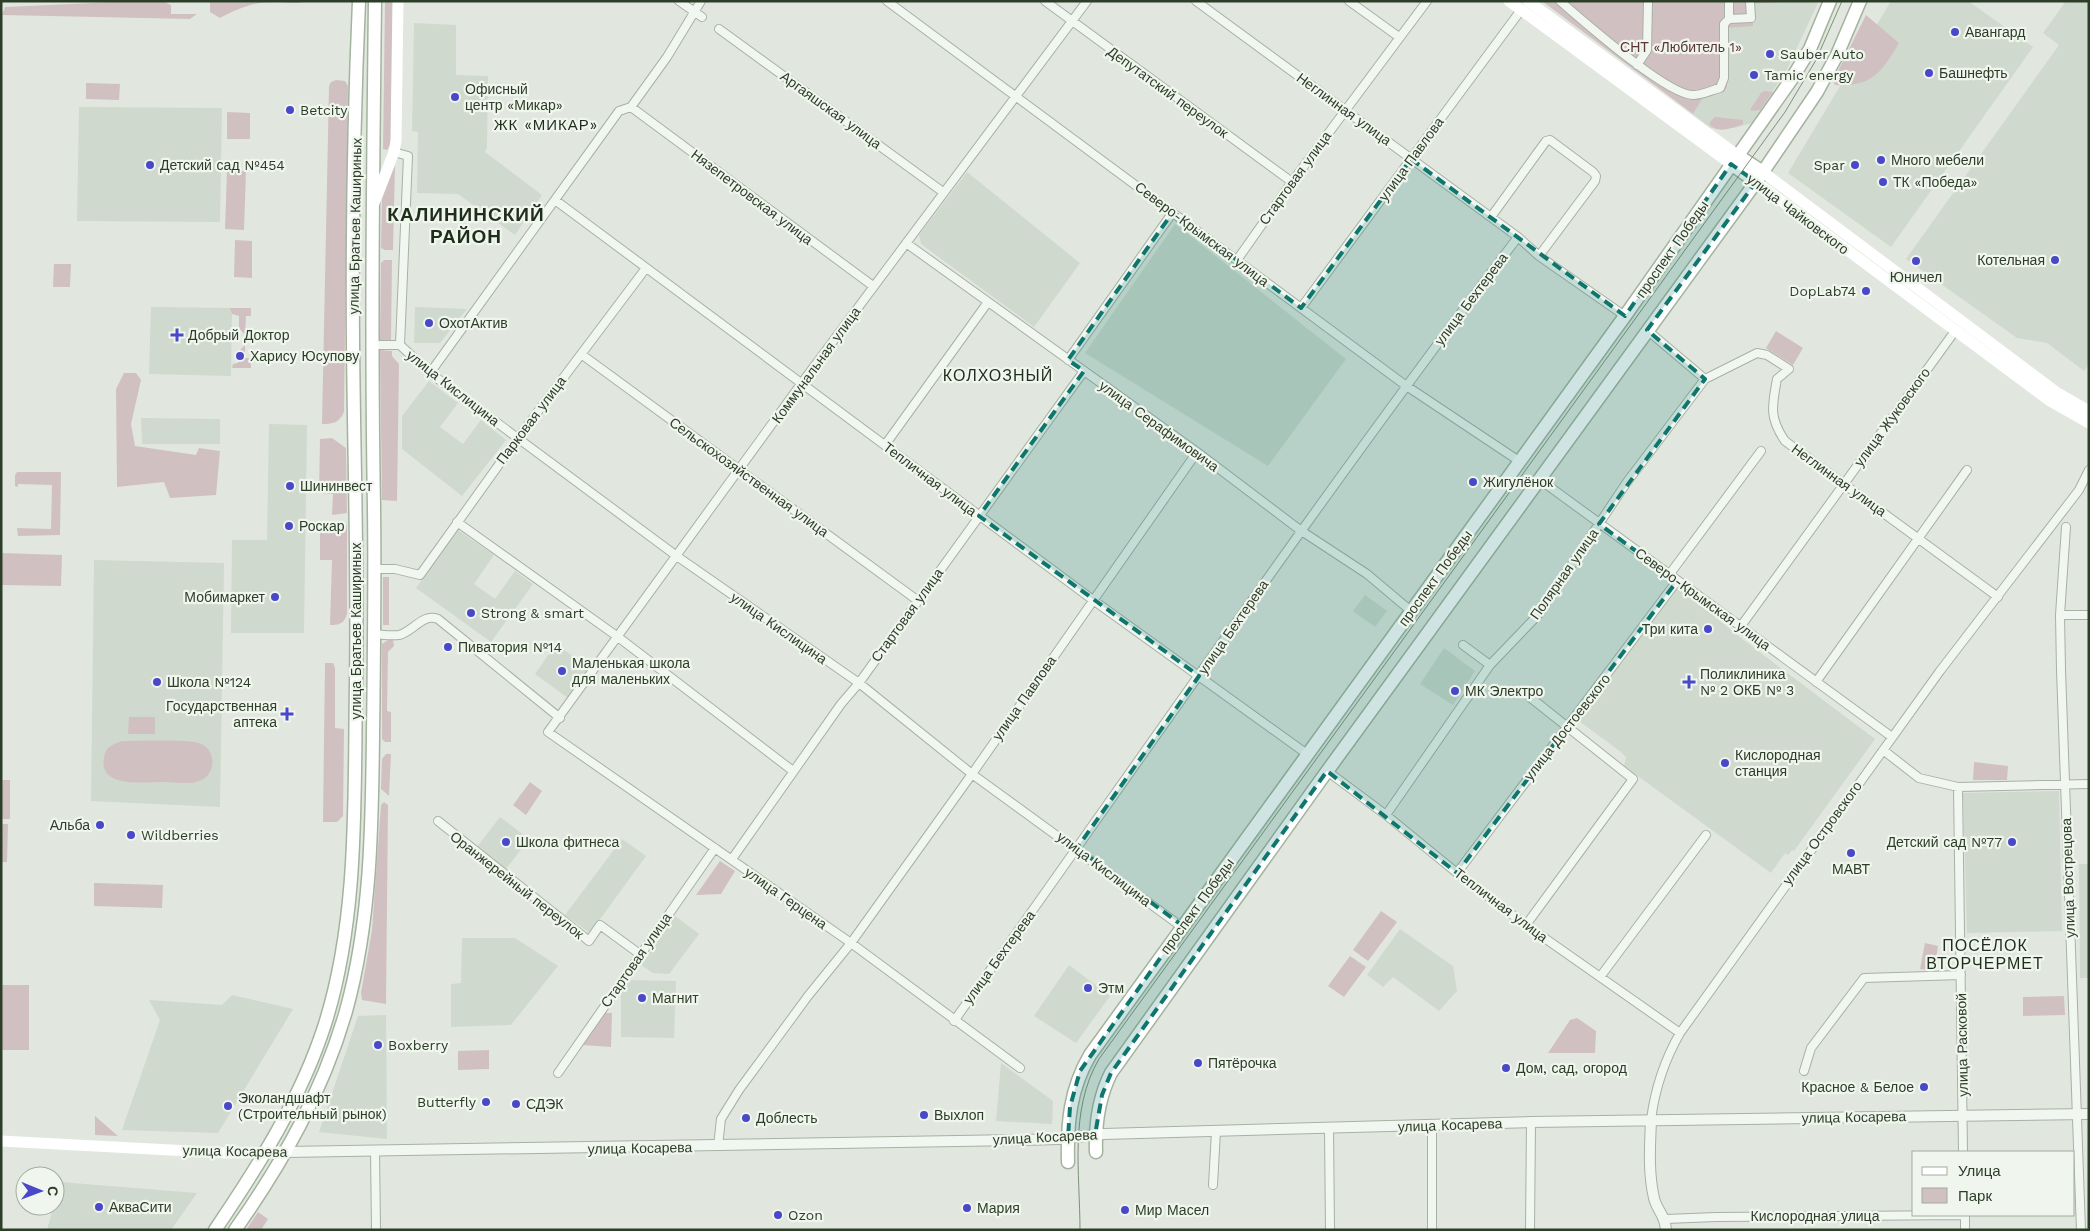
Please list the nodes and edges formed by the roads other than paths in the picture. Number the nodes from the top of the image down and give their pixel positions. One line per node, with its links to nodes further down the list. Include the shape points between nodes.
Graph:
1 (359, 1): 141 (main road, улица Братьев Кашириных, via 353,340 354,827 344,932 326,1021 296,1097)
2 (375, 1): 37 (main road, улица Братьев Кашириных)
3 (398, 1): 30 (main road)
4 (679, 1): 20 (street)
5 (701, 1): 20 (street)
6 (887, 1): 27 (street, Северо-Крымская улица)
7 (1044, 1): 23 (street, Депутатский переулок)
8 (1087, 1): 23 (street, Коммунальная улица)
9 (1196, 1): 29 (street, Неглинная улица)
10 (1349, 1): 25 (street)
11 (1427, 1): 25 (street, Стартовая улица)
12 (1509, 1): 19 (main road, улица Чайковского)
13 (1560, 1): 26 (street)
14 (1648, 1): 26 (street, via 1647,50)
15 (1729, 1): 22 (street)
16 (1750, 1): 22 (street, via 1751,18)
17 (1830, 1): 32 (main road, проспект Победы, via 1810,49 1795,74)
18 (1860, 1): 33 (main road, проспект Победы, via 1817,92)
19 (1525, 5): 31 (street, улица Павлова); 32 (main road, улица Чайковского)
20 (694, 11): 21 (street); 28 (street)
21 (702, 17)
22 (1729, 19): 26 (street, via 1724,24 1724,78 1720,88 1693,96 1682,93)
23 (1072, 22): 27 (street, Коммунальная улица); 34 (street, Депутатский переулок)
24 (719, 29): 35 (street, Аргаяшская улица)
25 (1399, 37): 29 (street, Стартовая улица)
26 (1637, 65)
27 (1015, 97): 35 (street, Коммунальная улица); 38 (street, Северо-Крымская улица)
28 (632, 107): 36 (street, via 620,111); 45 (street, Нязепетровская улица)
29 (1346, 110): 31 (street, Неглинная улица); 34 (street, Стартовая улица)
30 (395, 146): 37 (main road); 52 (street, via 408,156)
31 (1411, 159): 39 (street, Неглинная улица); 47 (street, улица Павлова)
32 (1734, 160): 33 (main road, улица Чайковского); 48 (main road, проспект Победы)
33 (1760, 177): 49 (main road, проспект Победы); 50 (main road, улица Чайковского); 60 (main road, улица Чайковского, via 2056,392)
34 (1292, 182): 43 (street, Стартовая улица)
35 (943, 192): 41 (street, Коммунальная улица)
36 (555, 200): 44 (street, Тепличная улица); 56 (street)
37 (372, 207): 51 (main road, улица Братьев Кашириных)
38 (1173, 212): 43 (street, Северо-Крымская улица); 54 (street)
39 (1491, 217): 40 (street, Неглинная улица); 42 (street, via 1550,140 1593,172 1595,181)
40 (1518, 237): 42 (street, Неглинная улица); 59 (street, улица Бехтерева)
41 (906, 243): 45 (street, Коммунальная улица); 46 (street, улица Серафимовича)
42 (1539, 256): 48 (street, Неглинная улица)
43 (1237, 260): 47 (street, Северо-Крымская улица)
44 (646, 268): 53 (street, Парковая улица); 58 (street, Тепличная улица)
45 (873, 286): 58 (street, Коммунальная улица)
46 (988, 302): 54 (street, улица Серафимовича); 63 (street)
47 (1301, 308): 59 (street, Северо-Крымская улица)
48 (1625, 316): 66 (main road, проспект Победы)
49 (1647, 330): 57 (street); 70 (main road, проспект Победы)
50 (1955, 331): 61 (main road, улица Чайковского, via 2050,401); 71 (street, улица Жуковского)
51 (371, 345): 52 (street, улица Кислицина); 79 (main road, улица Братьев Кашириных)
52 (400, 345): 56 (street, улица Кислицина)
53 (581, 354): 62 (street, Парковая улица); 67 (street, Сельскохозяйственная улица)
54 (1068, 360): 55 (street, улица Серафимовича)
55 (1084, 371): 65 (street, улица Серафимовича); 72 (street, Стартовая улица)
56 (430, 373): 62 (street, улица Кислицина)
57 (1705, 379): 71 (street, Неглинная улица, via 1757,354 1767,355 1788,369 1777,379 1774,425 1785,441); 74 (street, Полярная улица)
58 (801, 384): 63 (street, Тепличная улица); 67 (street, Коммунальная улица)
59 (1405, 384): 66 (street, Северо-Крымская улица); 76 (street, улица Бехтерева)
60 (2089, 411)
61 (2089, 423)
62 (518, 438): 73 (street, Парковая улица); 78 (street, улица Кислицина)
63 (885, 445): 72 (street, Тепличная улица)
64 (1761, 450): 80 (street)
65 (1197, 452): 76 (street, улица Серафимовича); 84 (street, улица Павлова)
66 (1520, 462): 85 (main road, проспект Победы)
67 (740, 470): 78 (street, Коммунальная улица); 83 (street, Сельскохозяйственная улица)
68 (1967, 470): 77 (street)
69 (2089, 470): 82 (street, улица Островского, via 2079,490)
70 (1539, 479): 74 (street, Северо-Крымская улица); 104 (main road, проспект Победы)
71 (1844, 482): 77 (street, Неглинная улица); 88 (street, улица Жуковского)
72 (979, 516): 83 (street, Стартовая улица); 84 (street, Тепличная улица)
73 (457, 522): 79 (street, Парковая улица, via 420,575 395,569); 90 (street)
74 (1599, 524): 80 (street, Северо-Крымская улица); 92 (street, Полярная улица, via 1538,615)
75 (2066, 527): 87 (street, улица Вострецова)
76 (1300, 530): 85 (street, улица Серафимовича, via 1367,574); 93 (street, улица Бехтерева)
77 (1919, 540): 82 (street, Неглинная улица); 94 (street)
78 (678, 557): 90 (street, Коммунальная улица); 95 (street, улица Кислицина)
79 (374, 569): 89 (main road, улица Братьев Кашириных)
80 (1669, 575): 81 (street, Северо-Крымская улица)
81 (1677, 581): 88 (street, Северо-Крымская улица); 98 (street, улица Достоевского, via 1626,652)
82 (1998, 597): 100 (street, улица Островского)
83 (917, 600): 95 (street, Стартовая улица)
84 (1093, 600): 93 (street, Тепличная улица); 105 (street, улица Павлова)
85 (1411, 611): 102 (main road, проспект Победы)
86 (2089, 614): 87 (street)
87 (2060, 615): 107 (street, улица Вострецова)
88 (1741, 626): 94 (street, Северо-Крымская улица)
89 (374, 634): 97 (street, via 400,634 426,618 438,619); 142 (main road, улица Братьев Кашириных, via 372,828 356,970 330,1059)
90 (618, 637): 97 (street, Коммунальная улица); 103 (street)
91 (1463, 645): 92 (street)
92 (1490, 665): 109 (street, Полярная улица)
93 (1199, 676): 102 (street, Тепличная улица); 113 (street, улица Бехтерева)
94 (1816, 682): 100 (street, Северо-Крымская улица)
95 (859, 683): 103 (street, Стартовая улица); 105 (street, улица Кислицина)
96 (1531, 698): 98 (street)
97 (560, 718): 99 (street, Коммунальная улица)
98 (1566, 726): 115 (street, улица Достоевского); 116 (street, via 1633,779)
99 (548, 732): 112 (street, улица Герцена)
100 (1892, 737): 101 (street, улица Островского)
101 (1882, 750): 108 (street, via 1919,778); 123 (street, улица Островского)
102 (1307, 754): 117 (main road, проспект Победы)
103 (793, 771): 114 (street, Стартовая улица)
104 (1327, 771): 109 (street, Тепличная улица); 135 (main road, проспект Победы, via 1111,1073 1102,1095)
105 (972, 774): 113 (street, улица Кислицина); 118 (street, улица Павлова)
106 (2089, 784): 107 (street)
107 (2064, 785): 108 (street); 127 (street, улица Вострецова)
108 (1958, 787): 120 (street, улица Расковой)
109 (1386, 815): 115 (street, Тепличная улица)
110 (438, 821): 119 (street, Оранжерейный переулок, via 589,941 600,926)
111 (1706, 835): 121 (street)
112 (715, 848): 114 (street, улица Герцена); 119 (street, Стартовая улица)
113 (1077, 848): 117 (street, улица Кислицина); 122 (street, улица Бехтерева)
114 (732, 859): 118 (street, улица Герцена)
115 (1457, 873): 116 (street, Тепличная улица)
116 (1526, 925): 121 (street, Тепличная улица)
117 (1182, 926): 136 (main road, проспект Победы, via 1080,1071 1070,1107)
118 (851, 943): 122 (street, улица Герцена); 138 (street, улица Павлова, via 739,1090 721,1119)
119 (641, 955): 126 (street, Стартовая улица)
120 (1961, 975): 125 (street, via 1864,978 1810,1048); 129 (street, улица Расковой)
121 (1600, 977): 123 (street, Тепличная улица)
122 (954, 1021): 124 (street, улица Герцена)
123 (1680, 1033): 130 (street, улица Островского, via 1667,1054 1655,1089)
124 (1020, 1068)
125 (1804, 1071)
126 (558, 1073)
127 (2078, 1114): 128 (street, улица Косарева); 129 (street, улица Косарева); 157 (street, улица Вострецова)
128 (2089, 1114)
129 (1964, 1115): 130 (street, улица Косарева); 140 (street, улица Расковой)
130 (1651, 1120): 131 (street, улица Косарева); 148 (street, улица Островского, via 1650,1177 1655,1201)
131 (1531, 1122): 132 (street, улица Косарева); 154 (street)
132 (1432, 1126): 133 (street, улица Косарева); 153 (street)
133 (1329, 1128): 134 (street, улица Косарева); 152 (street)
134 (1216, 1131): 135 (street, улица Косарева); 145 (street)
135 (1095, 1134): 136 (street, улица Косарева); 143 (main road, проспект Победы)
136 (1068, 1138): 138 (street, улица Косарева); 144 (main road, проспект Победы)
137 (1, 1141): 141 (main road, улица Косарева, via 227,1153)
138 (718, 1146): 139 (street, улица Косарева)
139 (375, 1151): 142 (street, улица Косарева); 151 (street)
140 (1963, 1151)
141 (266, 1152): 142 (main road, улица Косарева); 149 (main road, улица Братьев Кашириных)
142 (286, 1152): 150 (main road, улица Братьев Кашириных)
143 (1096, 1152)
144 (1068, 1162)
145 (1214, 1185)
146 (1912, 1215): 148 (street, Кислородная улица)
147 (1965, 1216): 156 (street)
148 (1666, 1219): 155 (street, улица Островского)
149 (215, 1230)
150 (236, 1230)
151 (376, 1230)
152 (1330, 1230)
153 (1432, 1230)
154 (1530, 1230)
155 (1666, 1230)
156 (1965, 1230)
157 (2081, 1230)

